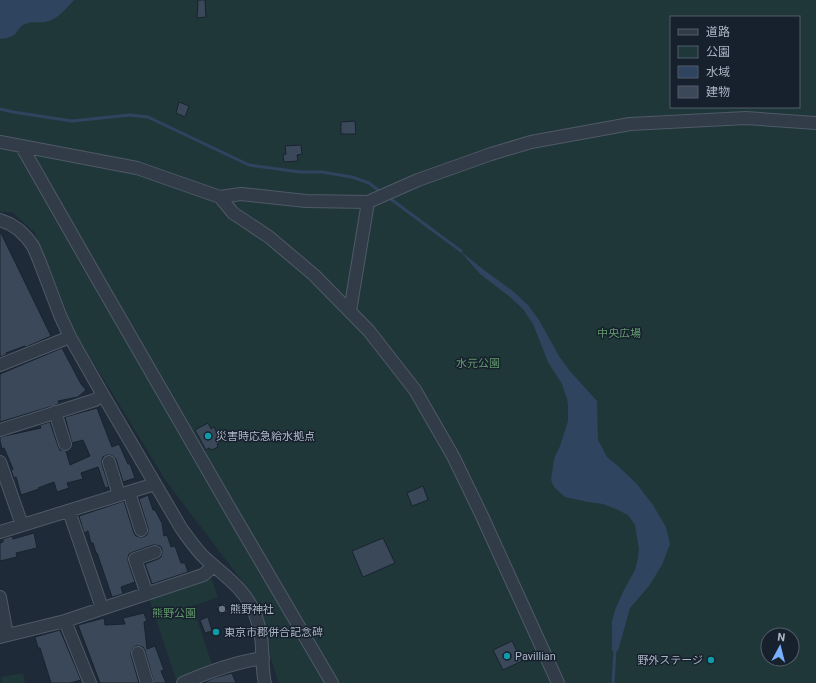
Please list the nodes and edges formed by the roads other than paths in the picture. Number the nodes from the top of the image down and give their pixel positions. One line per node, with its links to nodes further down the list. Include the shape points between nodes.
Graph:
1 (816, 123): 5 (street, via 746,118 630,124 531,142 418,180)
2 (0, 142): 3 (street)
3 (22, 147): 4 (street, via 137,168); 35 (street)
4 (220, 197): 5 (street, via 241,194 306,201); 7 (street, via 233,212 269,237 314,275)
5 (368, 202): 7 (street)
6 (0, 220): 8 (street, via 19,230 32,246)
7 (350, 310): 36 (street, via 415,390 453,456)
8 (70, 337): 9 (street); 10 (street)
9 (0, 365)
10 (103, 395): 11 (street, via 95,400); 16 (street)
11 (55, 412): 12 (street); 13 (street)
12 (0, 430)
13 (65, 444)
14 (0, 462): 19 (street)
15 (109, 462): 17 (street)
16 (155, 484): 17 (street); 23 (street, via 190,540)
17 (124, 494): 18 (street); 20 (street)
18 (69, 511): 19 (street); 26 (street)
19 (22, 525): 21 (street)
20 (141, 530)
21 (0, 532)
22 (155, 552): 24 (street, via 135,558)
23 (214, 566): 24 (street, via 203,575); 30 (street, via 241,591 254,612 260,629)
24 (146, 594): 26 (street)
25 (0, 597): 28 (street)
26 (102, 608): 27 (street)
27 (65, 621): 28 (street); 31 (street)
28 (3, 636)
29 (138, 653): 32 (street)
30 (262, 658): 33 (street, via 224,667); 34 (street)
31 (90, 683)
32 (147, 683)
33 (182, 683)
34 (265, 683)
35 (332, 683)
36 (558, 683)

